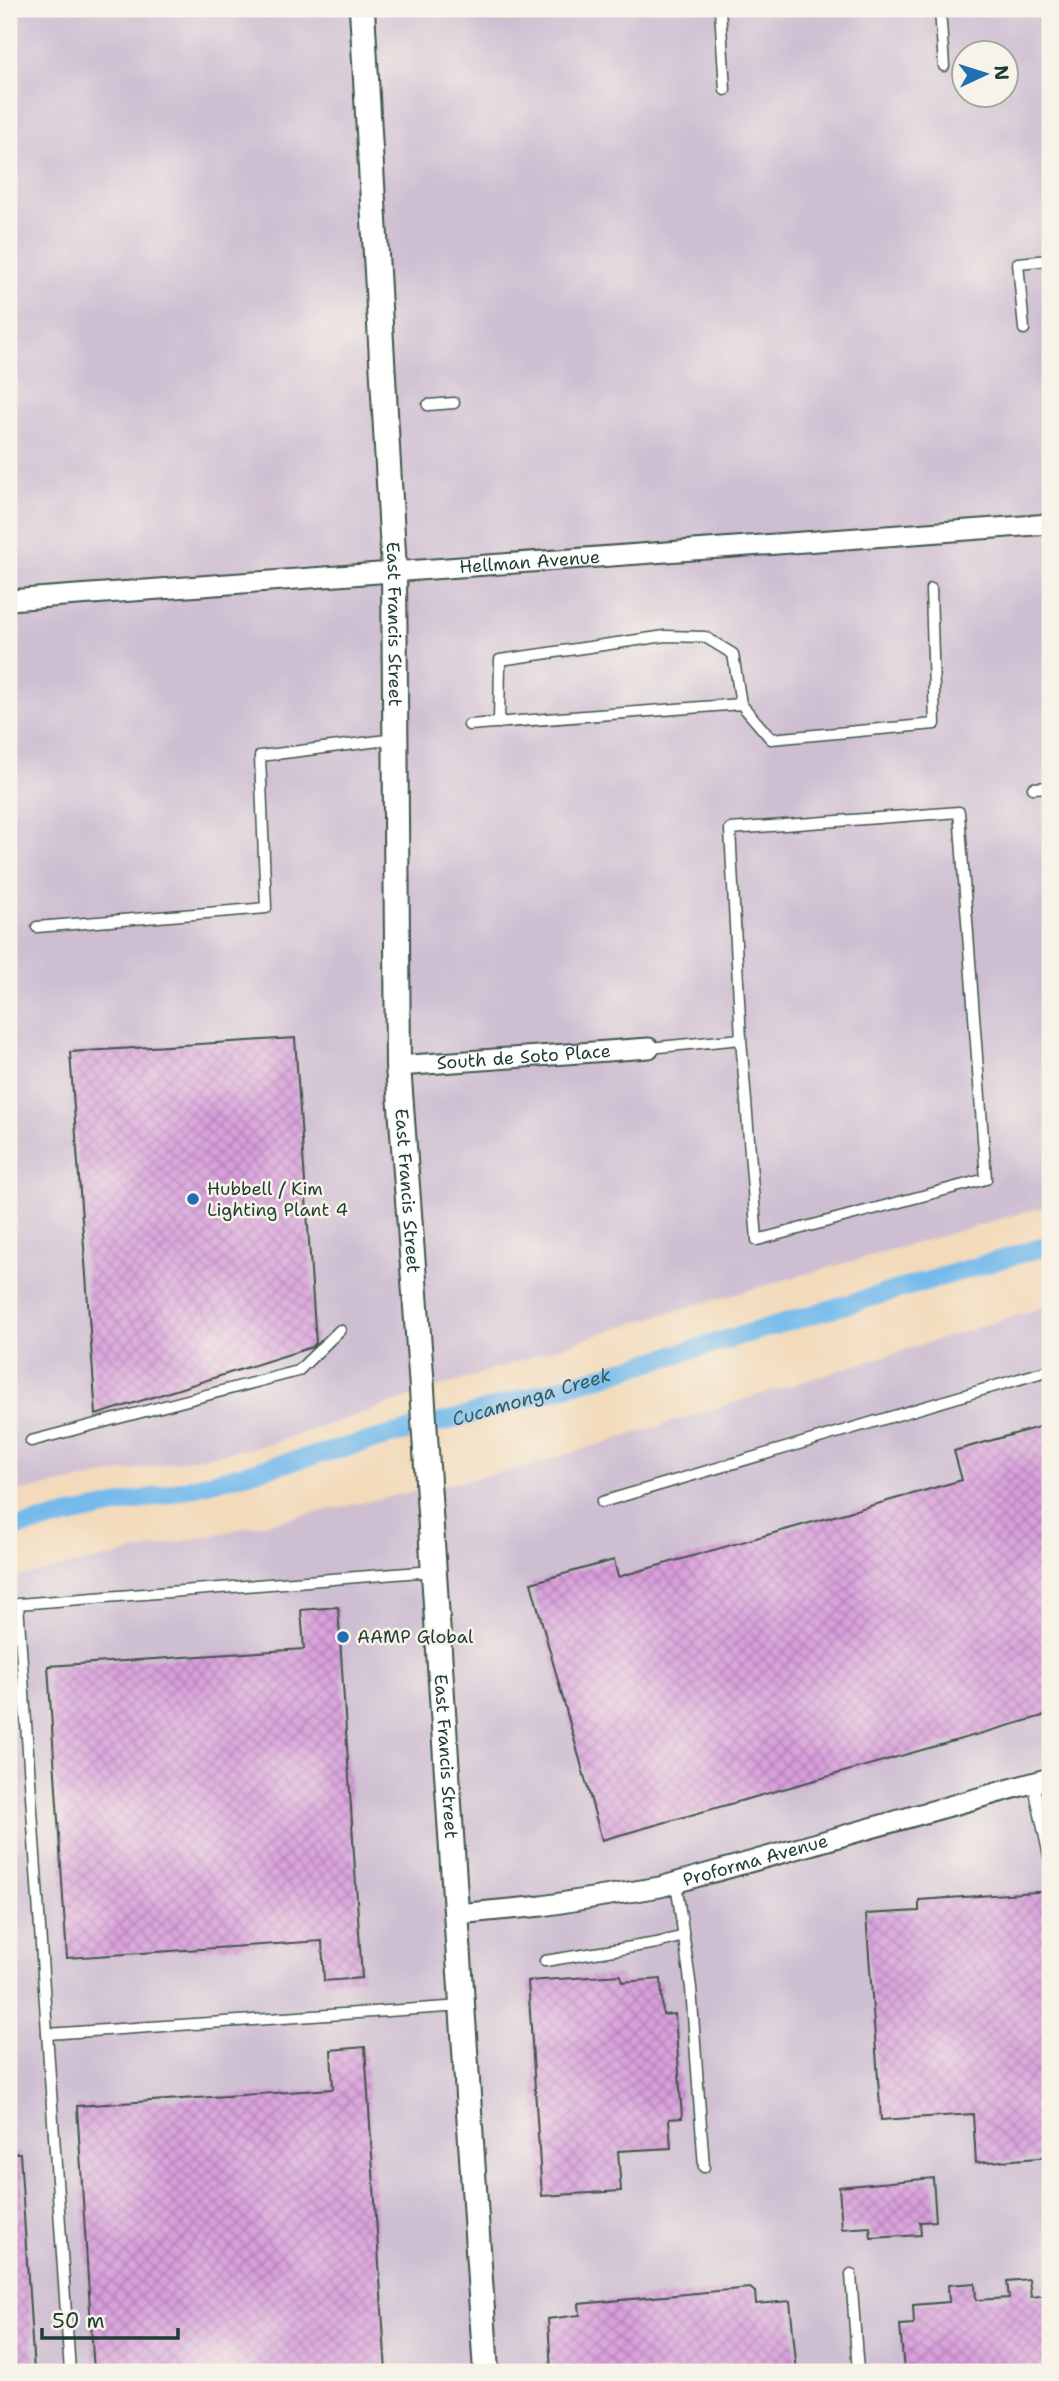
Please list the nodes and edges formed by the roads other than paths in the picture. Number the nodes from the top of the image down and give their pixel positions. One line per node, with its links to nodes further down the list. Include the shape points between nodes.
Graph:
1 (362, 9): 11 (street, East Francis Street)
2 (720, 9): 5 (lane)
3 (940, 9): 4 (lane)
4 (944, 66)
5 (725, 90)
6 (1050, 260): 7 (lane, via 1017,263)
7 (1024, 330)
8 (454, 402): 9 (lane)
9 (428, 405)
10 (1050, 524): 11 (street, Hellman Avenue)
11 (394, 570): 13 (street, Hellman Avenue); 17 (street, East Francis Street)
12 (931, 589): 14 (lane, via 935,724 771,739)
13 (9, 600)
14 (741, 704): 15 (lane); 15 (lane, via 733,654 705,637 665,636 500,660)
15 (499, 723): 16 (lane)
16 (469, 725)
17 (395, 739): 20 (lane, via 260,756 266,908); 23 (street, East Francis Street)
18 (1050, 787): 19 (lane)
19 (1033, 788)
20 (37, 927)
21 (741, 1039): 21 (lane, via 757,1240 986,1180 959,812 730,829); 22 (lane)
22 (649, 1048): 23 (street, South de Soto Place)
23 (398, 1066): 28 (street, East Francis Street)
24 (340, 1330): 26 (lane, via 298,1371)
25 (1050, 1370): 27 (lane)
26 (31, 1441)
27 (602, 1502)
28 (433, 1571): 32 (street, East Francis Street); 36 (lane, via 18,1604)
29 (1042, 1780): 30 (lane); 31 (street, Proforma Avenue)
30 (1049, 1856)
31 (676, 1882): 32 (street, Proforma Avenue, via 542,1906); 33 (lane)
32 (457, 1914): 35 (street, East Francis Street)
33 (684, 1936): 34 (lane); 37 (lane)
34 (545, 1961)
35 (463, 2006): 36 (lane); 40 (street, East Francis Street)
36 (47, 2034): 39 (lane)
37 (704, 2167)
38 (850, 2274): 41 (lane)
39 (70, 2372)
40 (486, 2372)
41 (858, 2372)

